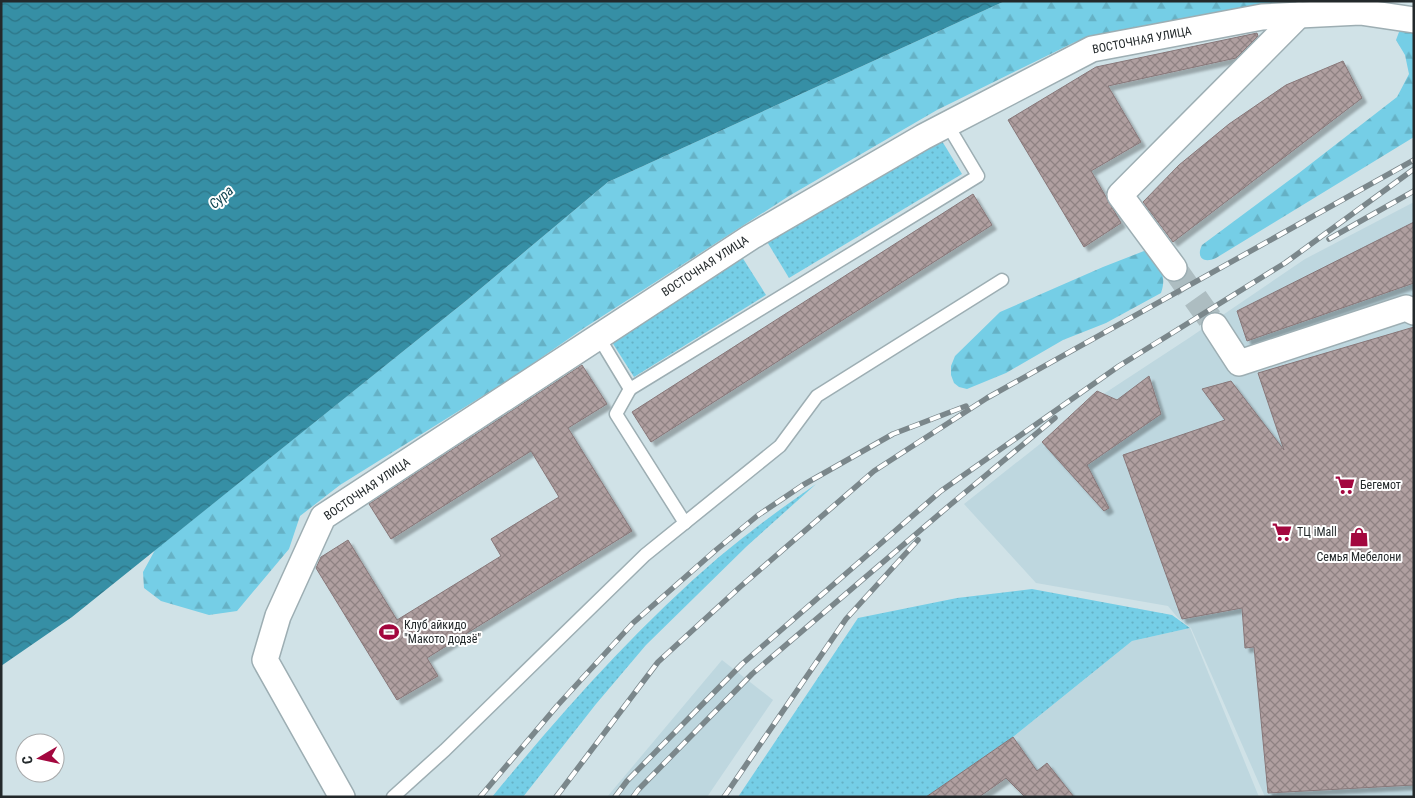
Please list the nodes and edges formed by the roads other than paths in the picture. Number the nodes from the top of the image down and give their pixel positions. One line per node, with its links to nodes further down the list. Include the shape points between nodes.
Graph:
1 (1299, 15): 2 (street, ВОСТОЧНАЯ УЛИЦА, via 1360,12); 3 (street, ВОСТОЧНАЯ УЛИЦА, via 1262,17 1092,49); 4 (street, via 1120,195)
2 (1414, 20)
3 (947, 124): 8 (street, ВОСТОЧНАЯ УЛИЦА, via 751,236); 9 (lane, via 978,176)
4 (1174, 268)
5 (1002, 280): 10 (lane, via 817,396 780,446)
6 (1414, 312): 7 (street, via 1406,308 1239,363)
7 (1215, 326)
8 (598, 336): 9 (lane); 11 (street, ВОСТОЧНАЯ УЛИЦА, via 323,517 278,616 265,660)
9 (630, 389): 10 (lane, via 616,414)
10 (685, 523): 12 (lane, via 646,555)
11 (342, 797)
12 (393, 797)

